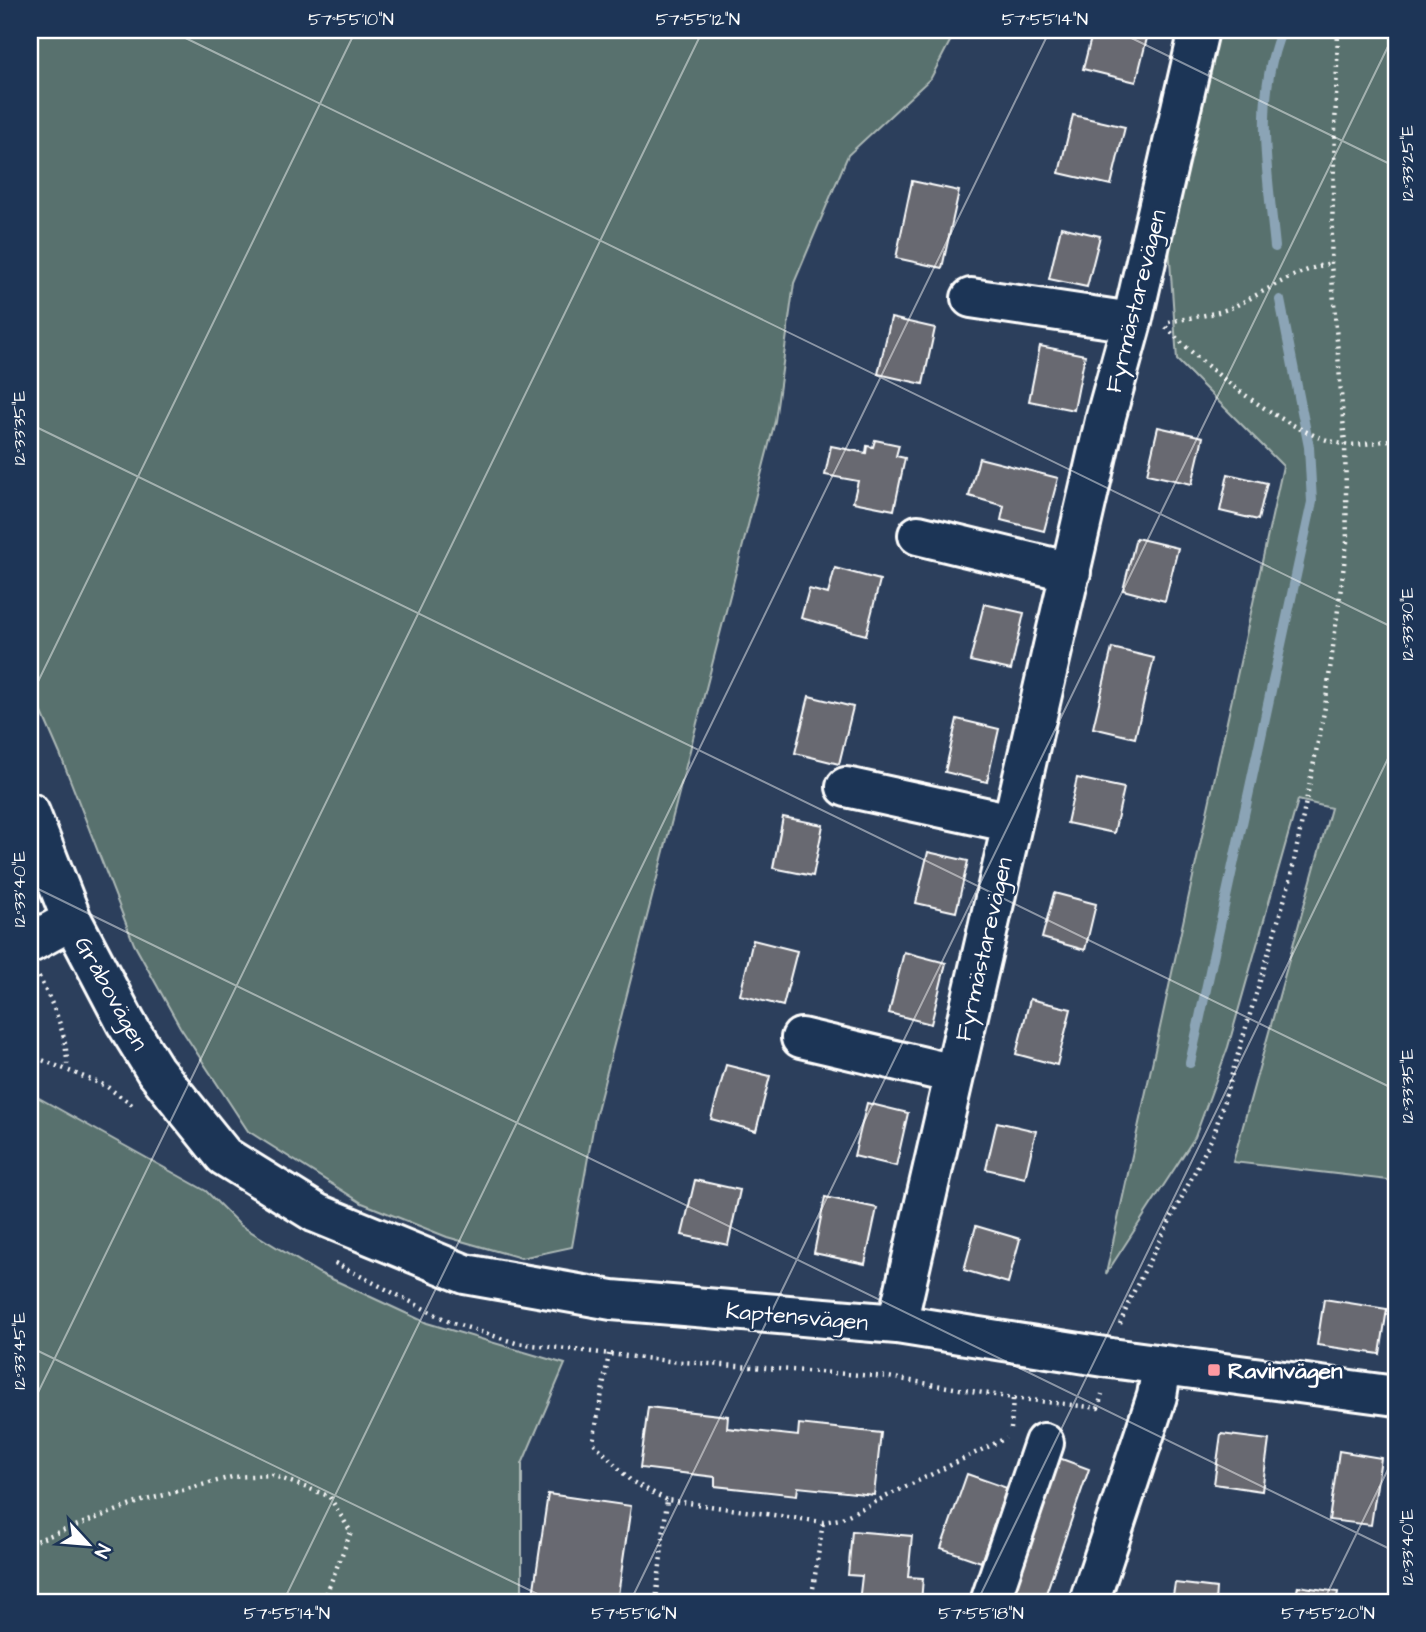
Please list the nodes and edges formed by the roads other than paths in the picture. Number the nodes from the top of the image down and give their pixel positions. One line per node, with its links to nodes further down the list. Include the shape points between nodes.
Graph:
1 (1199, 30): 3 (street, Fyrmästarevägen)
2 (971, 298): 3 (street)
3 (1132, 322): 5 (street, Fyrmästarevägen)
4 (918, 535): 5 (street)
5 (1071, 572): 8 (street, Fyrmästarevägen)
6 (846, 787): 8 (street)
7 (30, 813): 9 (street, Gråbovägen)
8 (1012, 823): 12 (street, Fyrmästarevägen)
9 (72, 920): 10 (street); 13 (street, Gråbovägen, via 155,1070)
10 (33, 957)
11 (802, 1038): 12 (street)
12 (954, 1074): 14 (street, Fyrmästarevägen)
13 (224, 1156): 14 (street, Kaptensvägen, via 316,1213 465,1274 612,1300)
14 (897, 1325): 15 (street, Kaptensvägen)
15 (1162, 1364): 16 (street, Kaptensvägen); 19 (street, via 1157,1396)
16 (1396, 1396)
17 (1044, 1443): 18 (street)
18 (990, 1602)
19 (1089, 1602)

